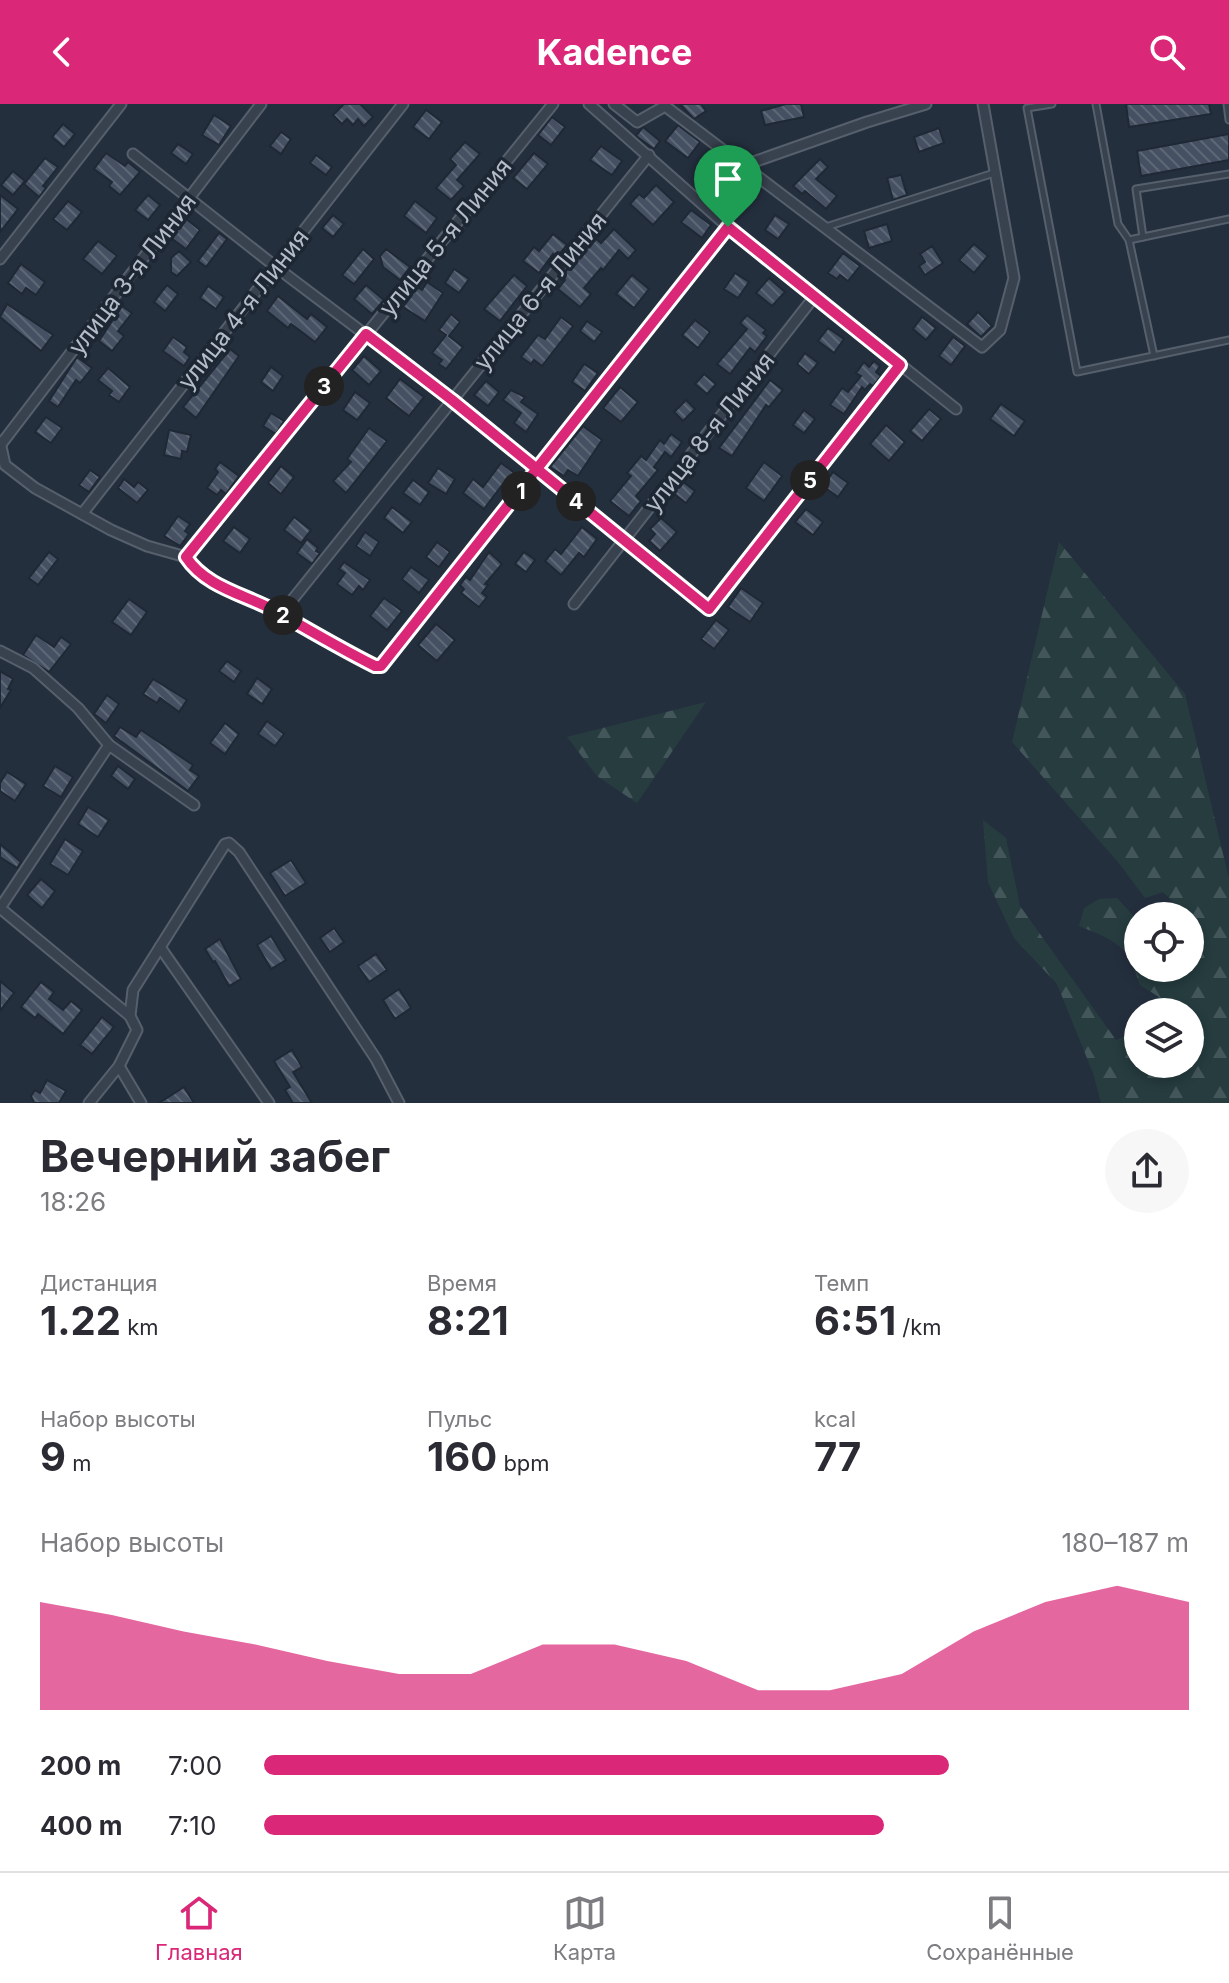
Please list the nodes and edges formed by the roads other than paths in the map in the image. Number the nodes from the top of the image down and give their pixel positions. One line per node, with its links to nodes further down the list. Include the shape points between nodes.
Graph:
1 (121, 104): 25 (street)
2 (261, 104): 19 (street, улица 3-я Линия)
3 (403, 104): 26 (street, улица 4-я Линия)
4 (553, 104): 28 (street, улица 5-я Линия)
5 (589, 104): 15 (street)
6 (614, 104): 12 (street, via 637,122)
7 (926, 104): 16 (street)
8 (983, 104): 17 (street)
9 (1052, 104): 30 (lane, via 1027,108 1077,372)
10 (1096, 104): 24 (lane, via 1118,224)
11 (1227, 104): 13 (lane)
12 (666, 105): 16 (street)
13 (1229, 120)
14 (133, 154): 19 (street)
15 (649, 155): 21 (street); 32 (street, улица 6-я Линия)
16 (745, 165): 22 (street)
17 (995, 173): 22 (lane); 22 (street, via 1014,278 1000,330 982,347)
18 (1229, 174): 23 (lane, via 1136,189)
19 (190, 197): 26 (street); 34 (street, улица 3-я Линия)
20 (1229, 219): 23 (lane)
21 (728, 227): 27 (street); 35 (street)
22 (826, 227)
23 (1143, 237): 24 (lane)
24 (1129, 240): 30 (lane)
25 (0, 259)
26 (276, 267): 28 (street); 36 (street, улица 4-я Линия)
27 (814, 297): 31 (street); 37 (street, улица 8-я Линия)
28 (366, 334): 32 (street); 38 (street, улица 5-я Линия)
29 (1229, 340): 30 (lane)
30 (1154, 356)
31 (900, 365): 33 (street); 37 (street, via 709,609)
32 (452, 400): 35 (street); 40 (street, улица 6-я Линия)
33 (956, 409)
34 (1, 442): 36 (street, via 5,465)
35 (538, 469): 37 (street); 40 (street, via 381,666)
36 (82, 514): 38 (street, via 147,546)
37 (624, 540): 39 (street, улица 8-я Линия)
38 (186, 557): 40 (street, via 195,570 222,587)
39 (574, 604)
40 (281, 614)
41 (0, 651): 42 (street, via 33,668)
42 (109, 745): 43 (street); 44 (street)
43 (194, 805)
44 (0, 908): 46 (street)
45 (160, 947): 46 (street, via 133,990); 50 (street); 51 (street, via 229,843 376,1059)
46 (130, 1016): 47 (street, via 137,1030)
47 (119, 1066): 48 (street); 49 (street)
48 (89, 1103)
49 (141, 1103)
50 (269, 1103)
51 (399, 1103)

